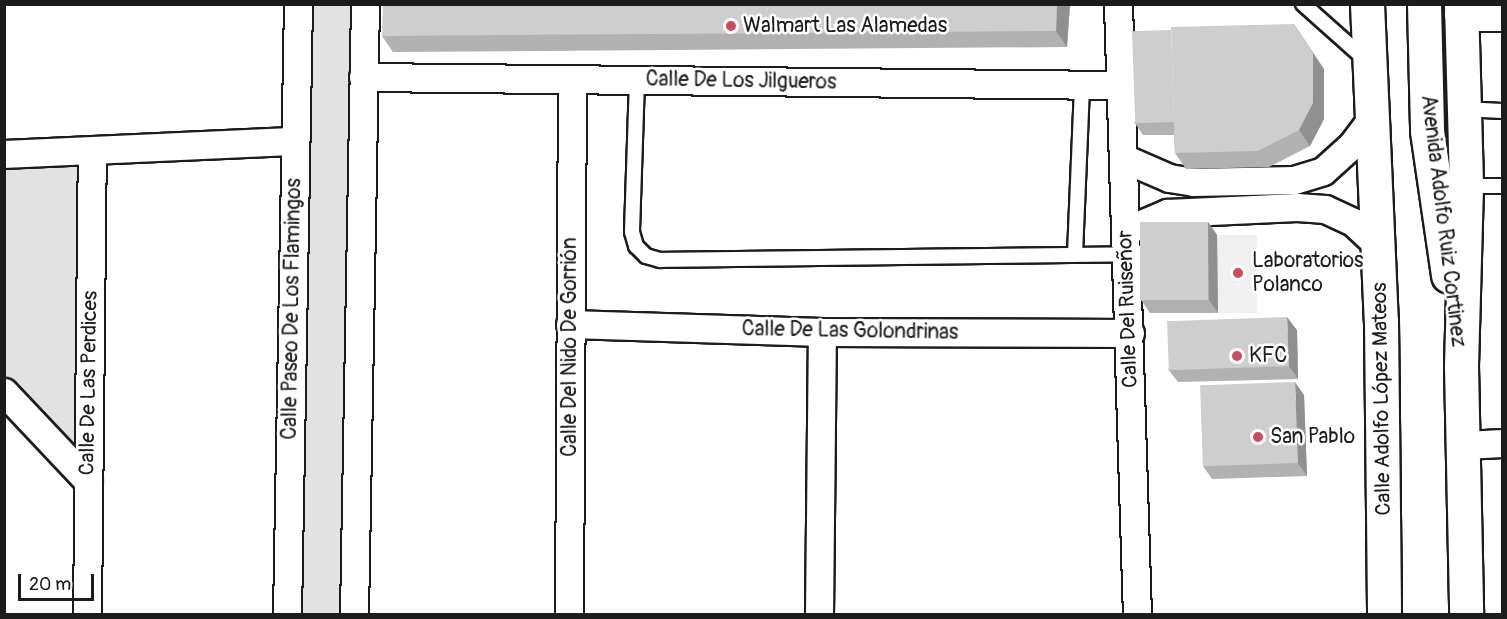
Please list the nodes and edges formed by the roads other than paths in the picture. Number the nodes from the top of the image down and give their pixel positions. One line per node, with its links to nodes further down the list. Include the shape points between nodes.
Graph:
1 (298, 4): 17 (street, Calle Paseo De Los Flamingos)
2 (365, 4): 9 (street)
3 (1118, 4): 13 (street, Calle Del Ruiseñor)
4 (1302, 4): 8 (lane)
5 (1424, 4): 31 (main road, Avenida Adolfo Ruiz Cortinez, via 1427,131)
6 (1461, 9): 7 (main road); 14 (main road)
7 (1503, 14)
8 (1368, 26): 16 (main road, Calle Adolfo López Mateos)
9 (363, 77): 10 (street, Calle De Los Jilgueros); 38 (street)
10 (572, 79): 11 (street, Calle De Los Jilgueros); 28 (street, Calle Del Nido De Gorrión)
11 (637, 80): 12 (street, Calle De Los Jilgueros); 27 (lane, via 632,232 636,246 646,256 660,260)
12 (1082, 85): 13 (street, Calle De Los Jilgueros); 27 (lane)
13 (1120, 86): 20 (street, Calle Del Ruiseñor)
14 (1463, 109): 15 (lane); 22 (main road)
15 (1503, 111)
16 (1371, 118): 21 (street, via 1351,146); 26 (main road, Calle Adolfo López Mateos)
17 (294, 141): 18 (street); 37 (street, Calle Paseo De Los Flamingos)
18 (92, 152): 19 (street); 35 (street, Calle De Las Perdices)
19 (4, 154)
20 (1123, 158): 21 (street, via 1169,178 1193,182 1294,180); 25 (street, Calle Del Ruiseñor)
21 (1323, 171): 24 (street)
22 (1466, 186): 23 (lane); 31 (main road)
23 (1503, 186)
24 (1325, 209): 25 (street, via 1167,213); 26 (street, via 1353,222)
25 (1125, 242): 27 (lane); 30 (street, Calle Del Ruiseñor)
26 (1378, 245): 42 (main road, Calle Adolfo López Mateos)
27 (1075, 254)
28 (570, 324): 29 (street, Calle De Las Golondrinas); 39 (street, Calle Del Nido De Gorrión)
29 (822, 332): 30 (street, Calle De Las Golondrinas); 40 (street)
30 (1130, 333): 41 (street, Calle Del Ruiseñor)
31 (1461, 366): 34 (main road)
32 (4, 392): 35 (street)
33 (1503, 443): 34 (street)
34 (1465, 445): 43 (main road)
35 (88, 481): 36 (street, Calle De Las Perdices)
36 (87, 615)
37 (287, 615)
38 (354, 615)
39 (569, 615)
40 (819, 615)
41 (1137, 615)
42 (1384, 615)
43 (1466, 615)

